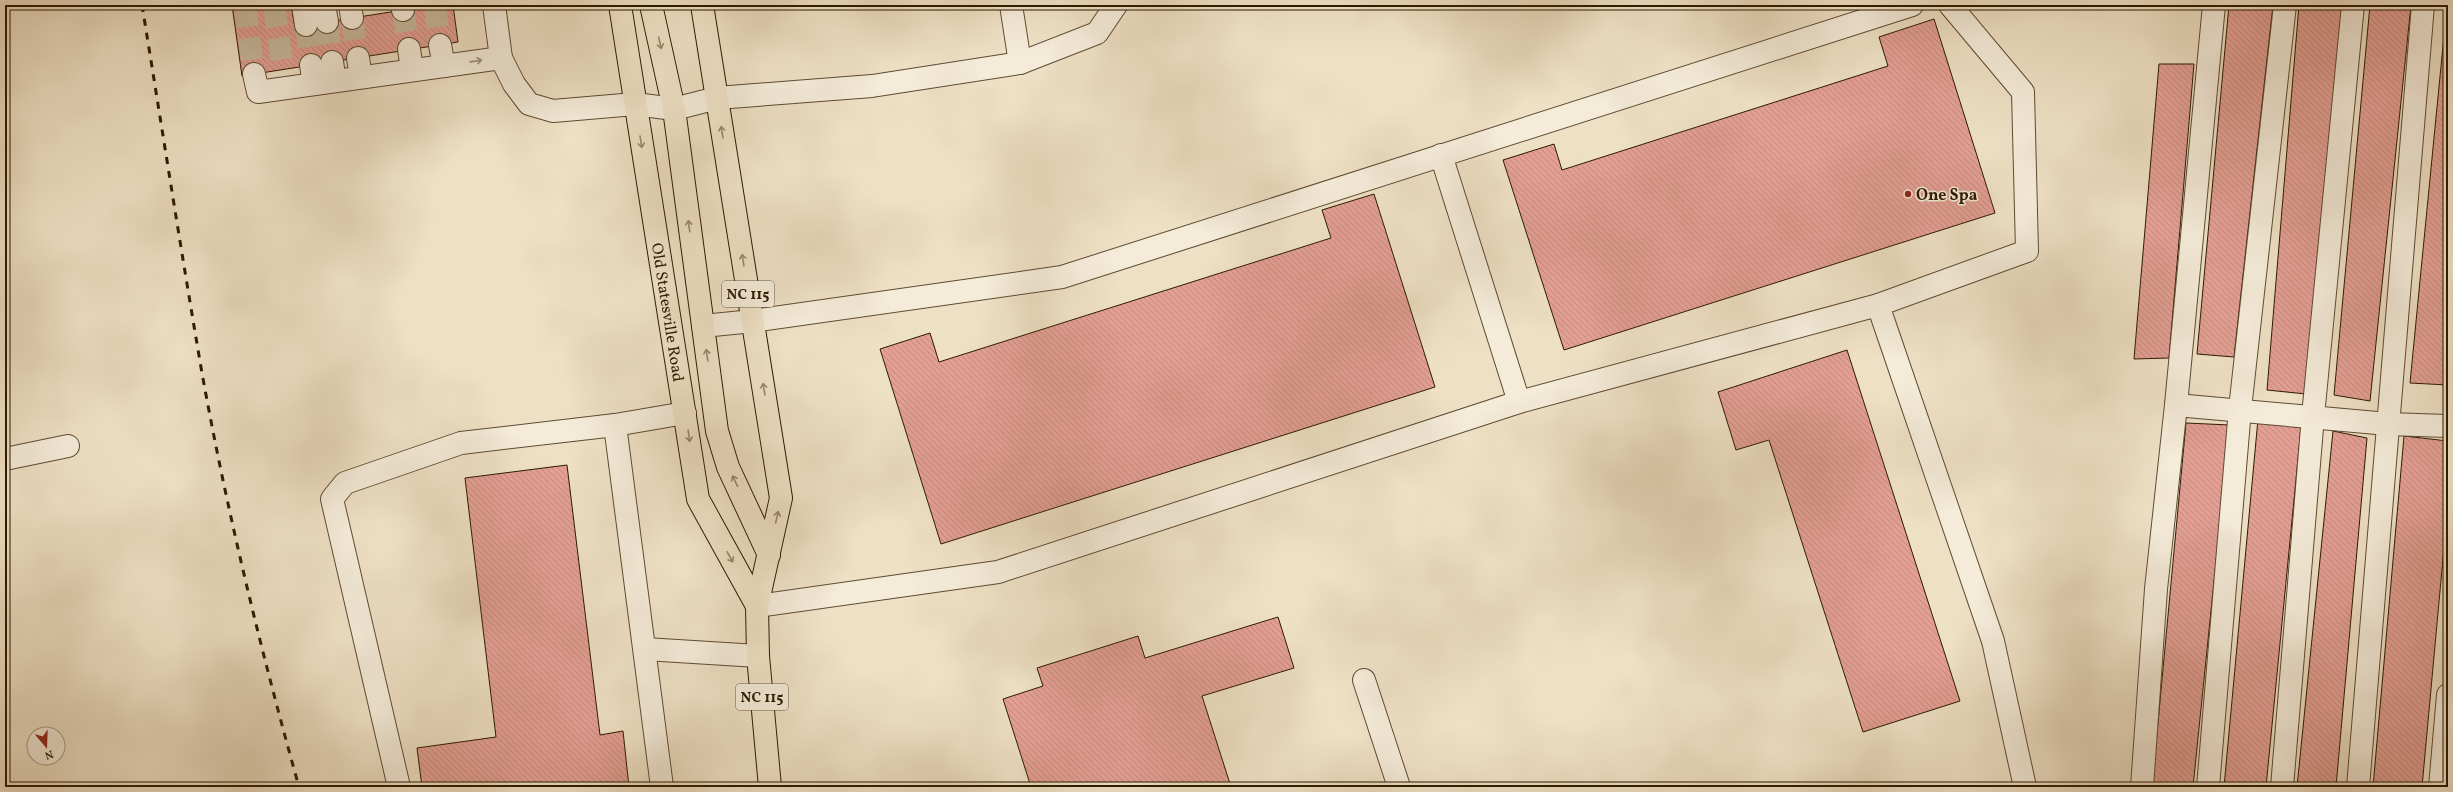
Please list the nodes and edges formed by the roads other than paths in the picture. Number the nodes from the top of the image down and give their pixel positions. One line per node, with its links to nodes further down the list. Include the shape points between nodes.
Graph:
1 (494, 5): 14 (lane)
2 (620, 5): 19 (main road, Old Statesville Road / NC 115)
3 (651, 5): 20 (main road, one-way to 20)
4 (702, 5): 18 (main road, Old Statesville Road / NC 115)
5 (1011, 5): 15 (lane)
6 (1116, 5): 15 (lane, via 1097,33)
7 (1912, 5): 21 (lane)
8 (1950, 5): 22 (lane, via 2023,92 2027,251)
9 (2214, 5): 26 (lane)
10 (2285, 5): 27 (lane)
11 (2354, 5): 29 (lane)
12 (2423, 5): 30 (lane)
13 (440, 45): 16 (lane)
14 (501, 58): 16 (lane, one-way to 14); 19 (lane, via 514,84 529,104 553,111)
15 (1020, 63): 18 (lane, via 872,86)
16 (444, 66): 17 (lane, via 411,60 284,79 258,92)
17 (254, 74)
18 (717, 98): 20 (lane); 23 (main road, Old Statesville Road / NC 115, one-way to 18)
19 (635, 104): 20 (lane); 28 (main road, Old Statesville Road / NC 115, one-way to 28)
20 (674, 109): 24 (main road, one-way to 20)
21 (1441, 156): 23 (lane, via 1062,277); 25 (lane)
22 (1878, 305): 25 (lane); 45 (lane, via 1993,641)
23 (753, 321): 24 (lane); 35 (main road, Old Statesville Road / NC 115, one-way to 23, via 781,498)
24 (703, 326): 35 (main road, one-way to 24, via 728,467 717,431)
25 (1519, 402): 36 (lane, via 998,572)
26 (2176, 404): 27 (lane); 46 (lane, via 2156,589)
27 (2240, 409): 29 (lane); 47 (lane)
28 (686, 413): 31 (lane); 36 (main road, Old Statesville Road / NC 115, one-way to 36, via 698,499)
29 (2313, 416): 30 (lane); 48 (lane)
30 (2388, 424): 32 (lane); 49 (lane)
31 (616, 425): 37 (lane); 41 (lane, via 461,442 345,483 332,499)
32 (2448, 426)
33 (68, 446): 34 (lane)
34 (5, 459)
35 (769, 555): 36 (main road, Old Statesville Road / NC 115)
36 (757, 606): 38 (main road, Old Statesville Road / NC 115)
37 (645, 649): 38 (lane); 42 (lane)
38 (758, 656): 43 (main road, Old Statesville Road / NC 115)
39 (1364, 680): 44 (lane)
40 (2448, 695): 50 (lane)
41 (399, 787)
42 (662, 787)
43 (770, 787)
44 (1399, 787)
45 (2025, 787)
46 (2142, 787)
47 (2208, 787)
48 (2282, 787)
49 (2358, 787)
50 (2440, 787)

